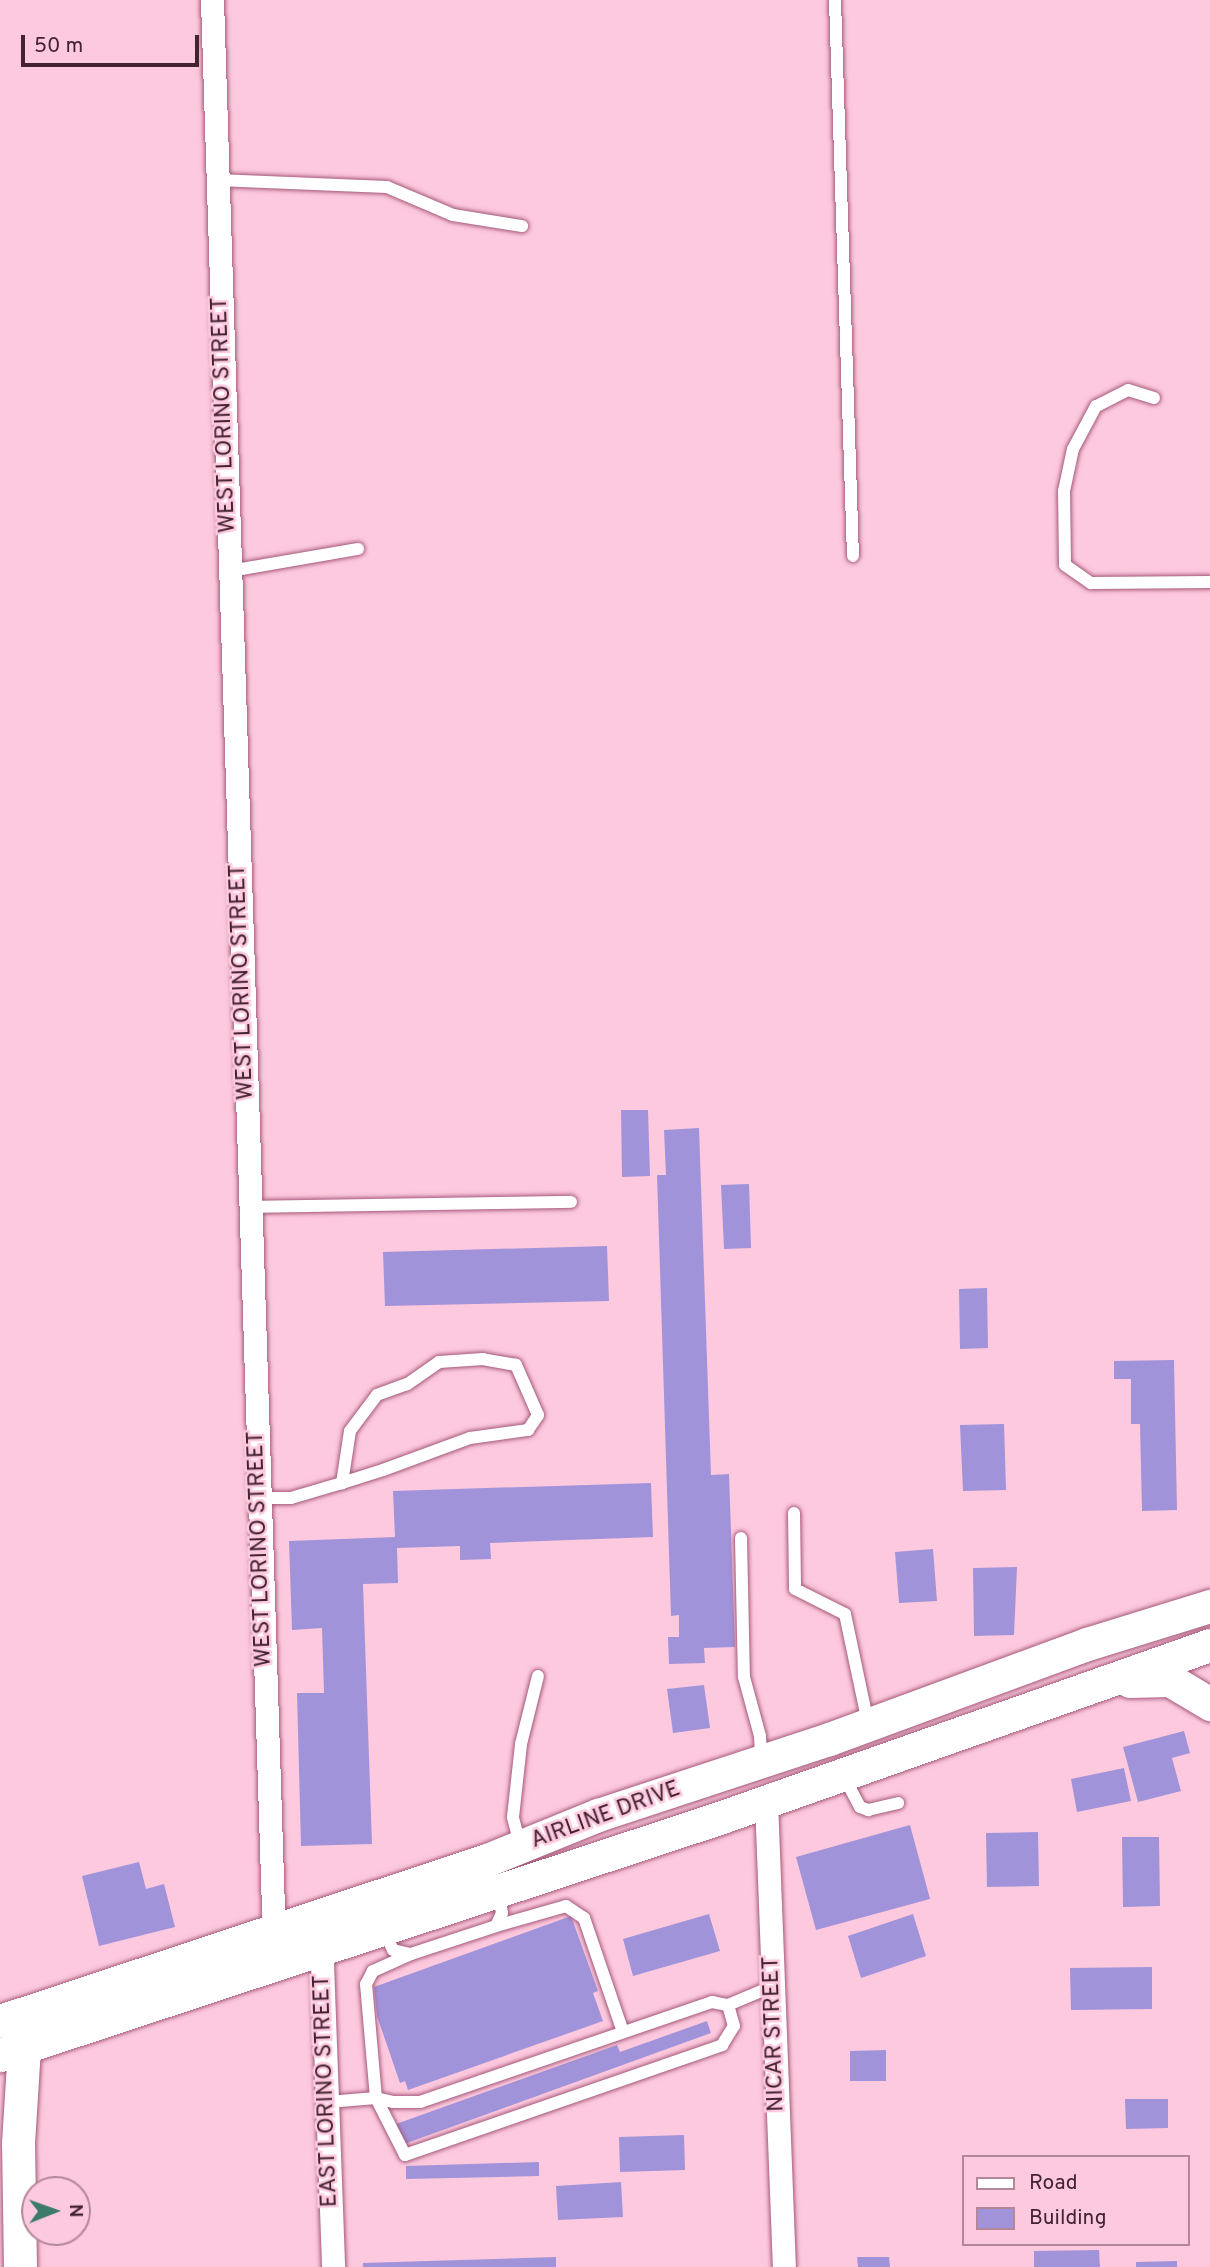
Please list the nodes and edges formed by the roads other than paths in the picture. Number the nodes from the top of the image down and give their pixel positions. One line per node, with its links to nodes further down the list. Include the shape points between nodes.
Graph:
1 (212, 0): 3 (street, WEST LORINO STREET)
2 (835, 0): 7 (lane)
3 (217, 180): 4 (lane, via 387,187 453,215); 8 (street, WEST LORINO STREET)
4 (523, 226)
5 (1154, 398): 9 (lane, via 1128,390 1096,406 1073,449 1064,491 1066,565 1091,583)
6 (358, 549): 8 (lane)
7 (853, 556)
8 (230, 571): 11 (street, WEST LORINO STREET)
9 (1210, 582)
10 (572, 1202): 11 (lane)
11 (250, 1207): 13 (street, WEST LORINO STREET)
12 (342, 1483): 12 (lane, via 470,1438 528,1430 538,1415 533,1394 516,1365 483,1359 439,1362 407,1384 377,1395 350,1431); 13 (lane, via 291,1498)
13 (260, 1498): 31 (street, WEST LORINO STREET)
14 (794, 1514): 21 (lane, via 795,1590 845,1614)
15 (741, 1538): 22 (lane, via 744,1677 760,1736)
16 (1210, 1606): 21 (main road, AIRLINE DRIVE, via 1087,1644)
17 (1210, 1645): 19 (main road, AIRLINE DRIVE)
18 (538, 1676): 26 (lane, via 521,1744 513,1817)
19 (1100, 1681): 20 (main road, via 1170,1680); 23 (main road, AIRLINE DRIVE)
20 (1210, 1704)
21 (868, 1723): 22 (main road, AIRLINE DRIVE)
22 (761, 1762): 26 (main road, AIRLINE DRIVE, via 598,1815)
23 (842, 1772): 24 (main road, AIRLINE DRIVE); 25 (lane, via 860,1807 868,1810)
24 (766, 1801): 27 (main road, AIRLINE DRIVE); 35 (street, NICAR STREET)
25 (898, 1803)
26 (520, 1847): 28 (main road, AIRLINE DRIVE)
27 (498, 1890): 29 (lane, via 502,1913); 30 (main road, AIRLINE DRIVE)
28 (318, 1915): 31 (main road, AIRLINE DRIVE); 32 (street, EAST LORINO STREET)
29 (496, 1926): 33 (lane); 38 (lane, via 566,1906 584,1918)
30 (382, 1928): 32 (main road, AIRLINE DRIVE); 33 (lane, via 393,1950)
31 (274, 1930): 34 (street, WEST LORINO STREET); 37 (main road, AIRLINE DRIVE)
32 (322, 1948): 34 (main road, AIRLINE DRIVE); 41 (street, EAST LORINO STREET)
33 (411, 1954): 40 (lane, via 373,1970 366,1984)
34 (275, 1964): 39 (main road, AIRLINE DRIVE)
35 (773, 1986): 36 (lane); 44 (street, NICAR STREET)
36 (728, 2005): 38 (lane, via 712,2002); 40 (lane, via 734,2026 722,2045 405,2155)
37 (0, 2021)
38 (623, 2032): 40 (lane, via 420,2102)
39 (12, 2051): 42 (main road)
40 (376, 2098): 41 (lane)
41 (328, 2102): 43 (street, EAST LORINO STREET)
42 (20, 2267)
43 (333, 2267)
44 (784, 2267)

